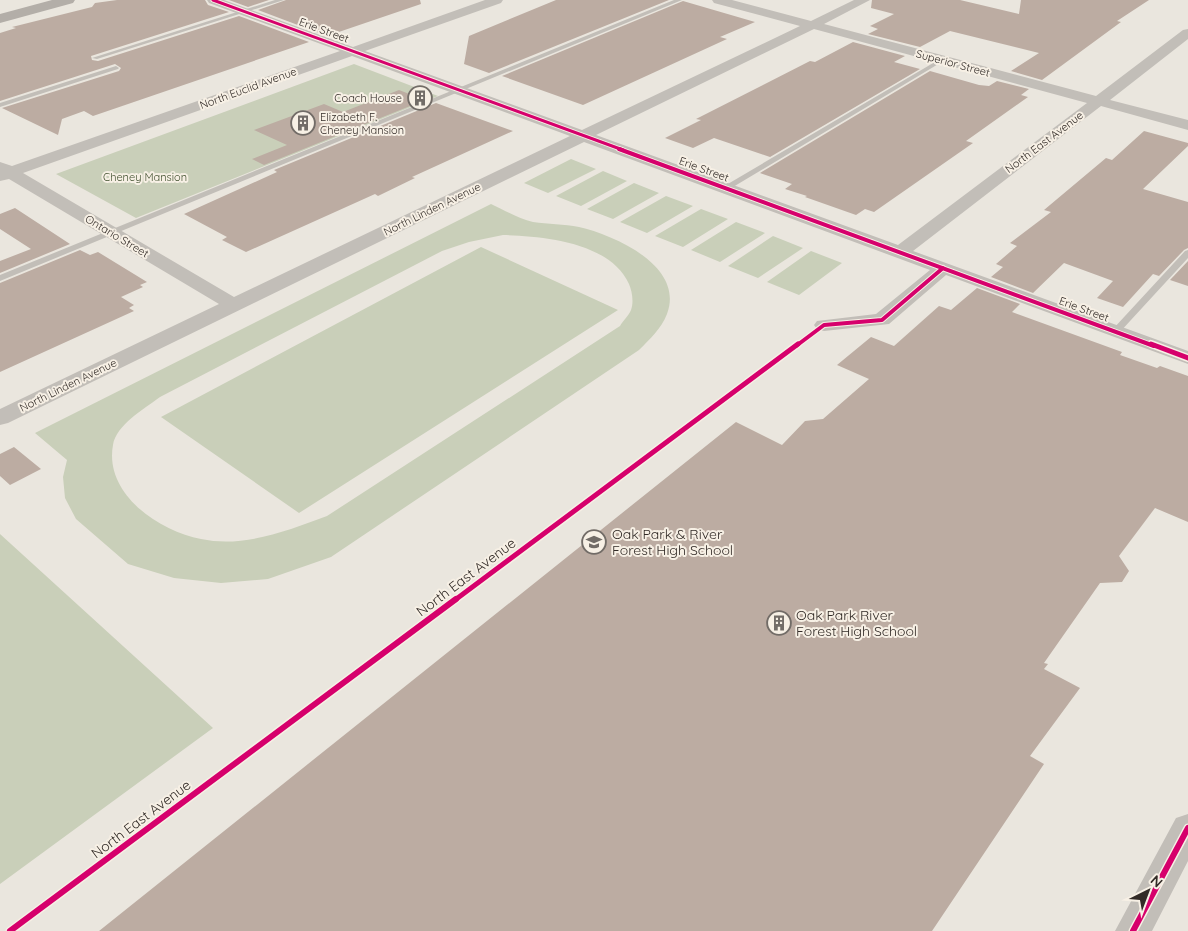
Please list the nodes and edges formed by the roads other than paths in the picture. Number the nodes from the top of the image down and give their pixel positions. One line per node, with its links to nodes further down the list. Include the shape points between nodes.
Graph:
1 (68, 0): 9 (street)
2 (214, 0): 8 (street, Erie Street)
3 (280, 0): 8 (lane)
4 (497, 0): 12 (street, North Euclid Avenue)
5 (679, 0): 14 (lane)
6 (718, 0): 10 (street, Superior Street)
7 (864, 0): 10 (street, North Linden Avenue)
8 (244, 11): 12 (street, Erie Street); 16 (lane, via 95,58 116,68)
9 (0, 18)
10 (812, 25): 13 (street, Superior Street); 18 (street, North Linden Avenue)
11 (1188, 33): 15 (street, North East Avenue)
12 (353, 51): 14 (street, Erie Street); 19 (street, North Euclid Avenue)
13 (942, 60): 15 (street, Superior Street); 20 (lane)
14 (459, 90): 18 (street, Erie Street); 21 (lane)
15 (1098, 101): 17 (street, Superior Street); 22 (street, North East Avenue)
16 (0, 105)
17 (1188, 125)
18 (584, 136): 20 (street, Erie Street); 26 (street, North Linden Avenue)
19 (3, 172): 21 (street, Ontario Street)
20 (725, 188): 22 (street, Erie Street)
21 (112, 233): 25 (lane); 26 (street, Ontario Street)
22 (900, 252): 24 (street, Erie Street)
23 (1188, 253): 28 (lane)
24 (944, 268): 27 (street, via 882,320); 28 (street, Erie Street)
25 (0, 278)
26 (234, 305): 30 (street, North Linden Avenue)
27 (824, 325)
28 (1116, 332): 29 (street, Erie Street)
29 (1188, 358)
30 (0, 418)
31 (1184, 846): 32 (street)
32 (1133, 931)

